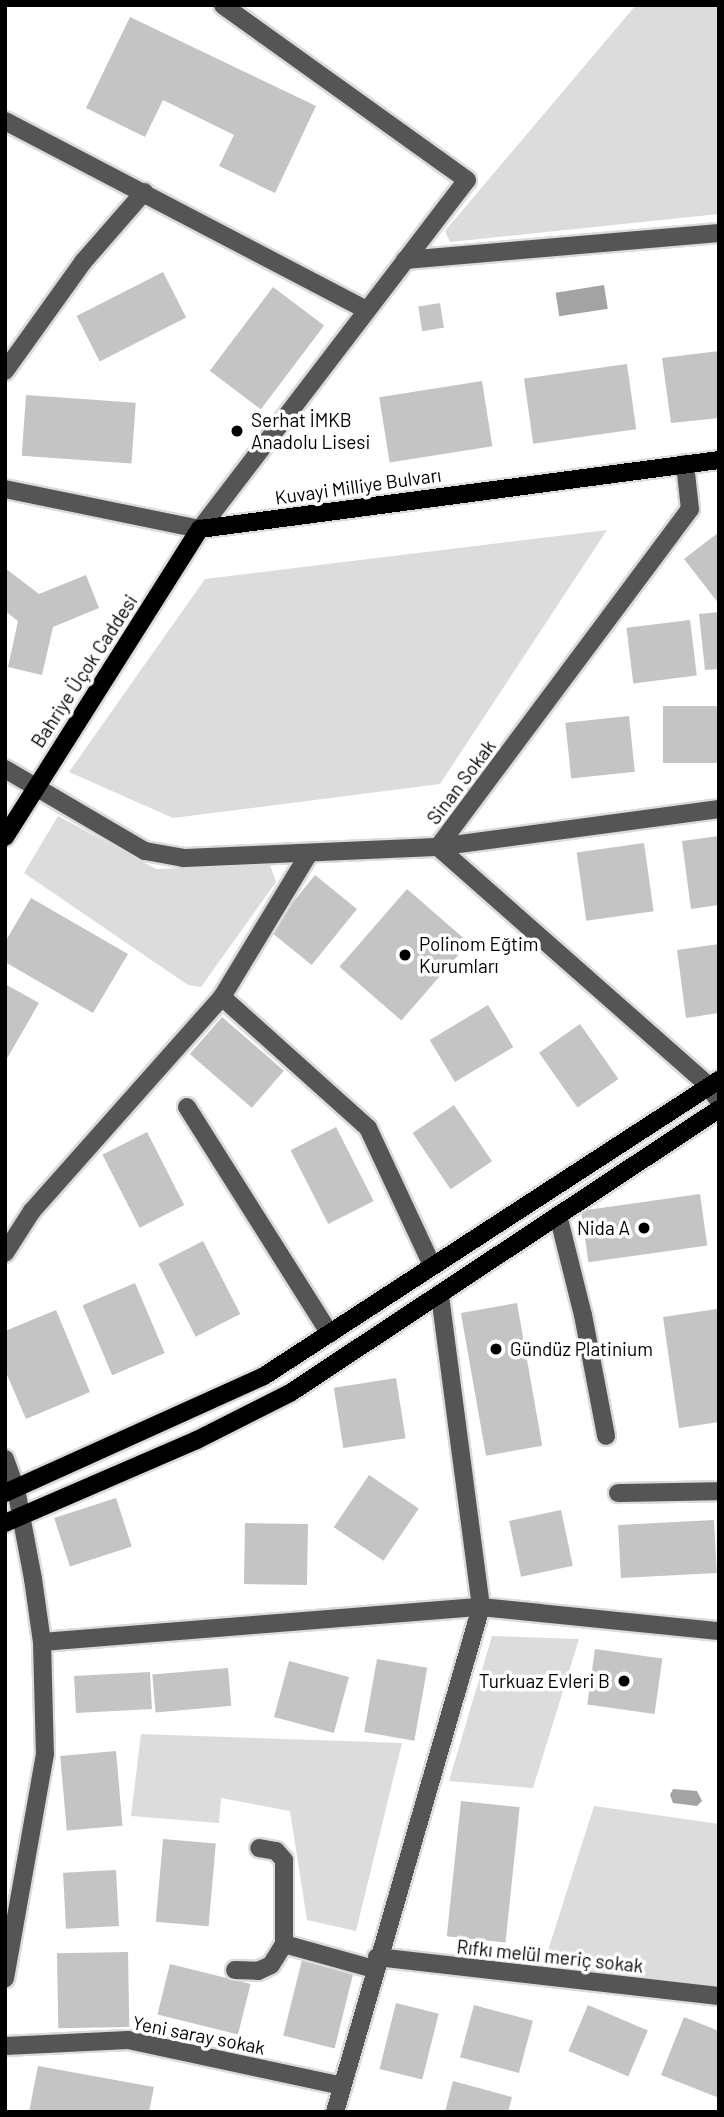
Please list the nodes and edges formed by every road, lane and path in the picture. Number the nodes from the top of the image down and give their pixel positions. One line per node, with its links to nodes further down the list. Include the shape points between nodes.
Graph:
1 (223, 5): 5 (street, via 467,180)
2 (5, 121): 3 (street)
3 (144, 192): 6 (street); 7 (street, via 83,262)
4 (719, 233): 5 (street)
5 (405, 260): 6 (street)
6 (366, 310): 11 (street)
7 (5, 371)
8 (719, 460): 9 (main road, Kuvayi Milliye Bulvarı)
9 (685, 464): 11 (main road, Kuvayi Milliye Bulvarı); 16 (street, Sinan Sokak, via 690,509)
10 (5, 489): 11 (street, Kuvayi Milliye Bulvarı)
11 (200, 529): 13 (main road, Bahriye Üçok Caddesi)
12 (5, 769): 13 (street)
13 (34, 788): 15 (main road, Bahriye Üçok Caddesi); 17 (street, via 145,851 183,858)
14 (719, 809): 16 (street)
15 (5, 837)
16 (438, 847): 17 (street); 19 (street, Sinan Sokak)
17 (309, 855): 18 (street)
18 (222, 997): 24 (street, via 32,1211); 25 (street, via 368,1128)
19 (713, 1082): 20 (street, Sinan Sokak); 25 (main road)
20 (719, 1101)
21 (187, 1107): 27 (street)
22 (719, 1109): 23 (main road)
23 (558, 1215): 26 (main road); 28 (street)
24 (5, 1253)
25 (432, 1265): 27 (main road)
26 (440, 1294): 33 (main road, via 290,1393 197,1440); 34 (street)
27 (330, 1334): 30 (main road, via 204,1406)
28 (606, 1436)
29 (5, 1459): 30 (street)
30 (11, 1491): 33 (street)
31 (719, 1491): 32 (street)
32 (618, 1493)
33 (14, 1520): 36 (street)
34 (481, 1607): 35 (street); 36 (street); 39 (street)
35 (719, 1631)
36 (42, 1642): 41 (street, via 45,1754)
37 (259, 1848): 38 (street, via 276,1851 284,1860)
38 (284, 1944): 39 (street, Rıfkı melül meriç sokak); 40 (street, via 271,1965 258,1971)
39 (375, 1963): 42 (street, Rıfkı melül meriç sokak); 44 (street)
40 (235, 1970)
41 (5, 1979)
42 (719, 1996)
43 (5, 2046): 44 (street, Yeni saray sokak, via 128,2040)
44 (342, 2086): 45 (street)
45 (335, 2112)

